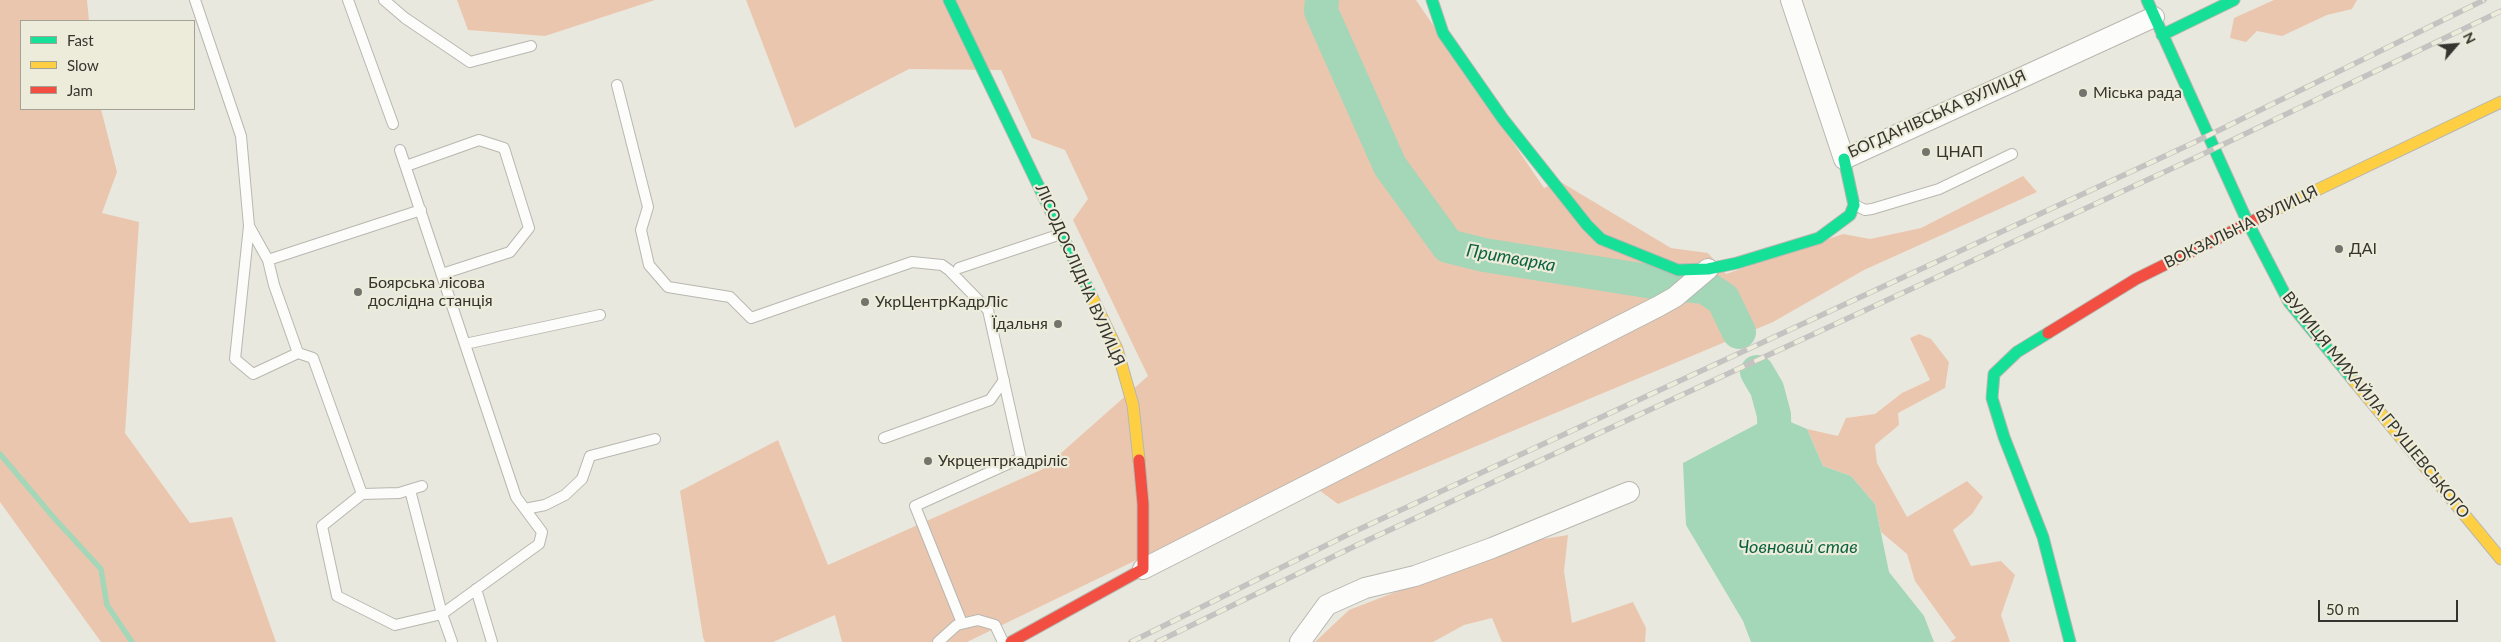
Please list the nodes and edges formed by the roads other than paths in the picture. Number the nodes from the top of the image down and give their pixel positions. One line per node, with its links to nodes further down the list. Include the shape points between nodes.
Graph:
1 (195, 0): 20 (lane, via 241,136)
2 (348, 0): 12 (lane)
3 (384, 0): 9 (lane, via 470,62)
4 (949, 0): 21 (street, ЛІСОДОСЛІДНА ВУЛИЦЯ)
5 (1432, 0): 24 (street, via 1443,33 1503,119 1587,225 1601,239 1678,270)
6 (1791, 0): 15 (street, БОГДАНІВСЬКА ВУЛИЦЯ)
7 (2234, 0): 8 (street)
8 (2154, 17): 15 (street, БОГДАНІВСЬКА ВУЛИЦЯ); 19 (street, ВУЛИЦЯ МИХАЙЛА ГРУШЕВСЬКОГО)
9 (531, 46)
10 (616, 85): 29 (lane, via 648,206 641,230 649,265 668,286 730,297 751,318 912,262 942,265 988,310)
11 (2501, 102): 19 (street, ВОКЗАЛЬНА ВУЛИЦЯ)
12 (393, 124)
13 (400, 150): 16 (lane)
14 (2012, 154): 17 (lane, via 1939,189 1865,210)
15 (1844, 159): 17 (street)
16 (406, 166): 18 (lane); 25 (lane, via 479,140 504,148 530,228 510,252)
17 (1854, 205): 24 (street, via 1850,215 1820,238)
18 (421, 210): 22 (lane); 25 (lane)
19 (2248, 223): 37 (street, ВУЛИЦЯ МИХАЙЛА ГРУШЕВСЬКОГО, via 2289,302); 48 (street, ВОКЗАЛЬНА ВУЛИЦЯ, via 2136,279 2018,352 1994,374 1992,398 2043,537)
20 (249, 226): 22 (lane); 28 (lane, via 235,359 254,374)
21 (1062, 234): 23 (lane); 38 (street, ЛІСОДОСЛІДНА ВУЛИЦЯ, via 1117,349 1130,396 1143,504)
22 (268, 260): 28 (lane)
23 (959, 268)
24 (1704, 272): 38 (street, via 1676,297)
25 (442, 274): 27 (lane)
26 (600, 315): 27 (lane)
27 (465, 344): 36 (lane, via 516,497)
28 (298, 353): 35 (lane, via 313,358)
29 (1004, 380): 30 (lane, via 990,400); 41 (lane, via 1021,458 915,506)
30 (884, 438)
31 (655, 439): 36 (lane, via 590,456 582,480 565,495 545,505)
32 (422, 486): 33 (lane)
33 (410, 490): 35 (lane); 40 (lane)
34 (1629, 492): 47 (street, via 1492,548 1415,576 1365,588 1327,605)
35 (362, 494): 40 (lane, via 322,526 336,596 395,625)
36 (525, 509): 39 (lane, via 542,532 539,544)
37 (2501, 558)
38 (1143, 569): 46 (street)
39 (476, 589): 40 (lane); 43 (lane)
40 (442, 614): 42 (lane)
41 (962, 623): 44 (lane); 45 (lane, via 978,620 995,625)
42 (452, 642)
43 (492, 642)
44 (938, 642)
45 (1002, 642)
46 (1011, 642)
47 (1300, 642)
48 (2070, 642)

